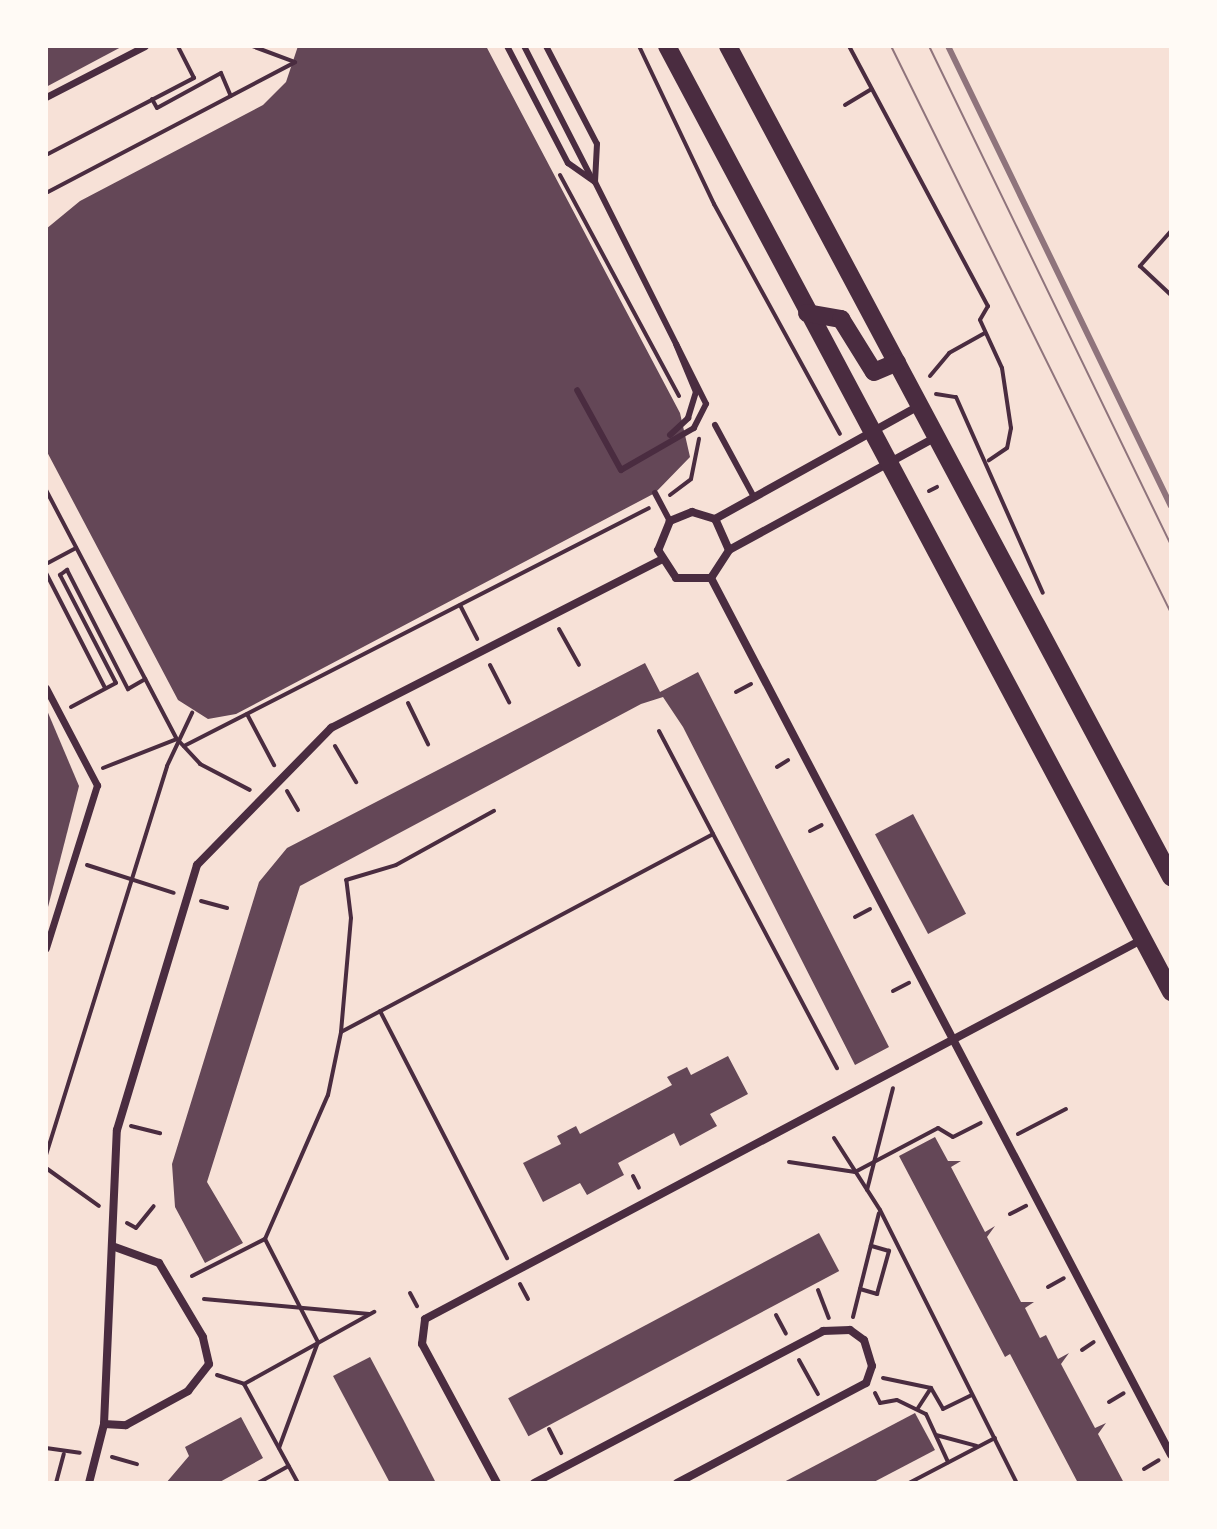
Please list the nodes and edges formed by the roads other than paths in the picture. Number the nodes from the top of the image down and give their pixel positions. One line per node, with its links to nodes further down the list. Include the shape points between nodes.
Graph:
1 (145, 46): 7 (street)
2 (507, 46): 8 (lane, via 568,163)
3 (524, 46): 15 (lane, via 690,375 693,407)
4 (546, 46): 8 (lane, via 597,144)
5 (667, 46): 9 (main road)
6 (728, 46): 10 (main road)
7 (46, 97)
8 (595, 182): 11 (lane, via 706,404 694,428 621,470)
9 (807, 313): 10 (main road, via 841,319 874,372); 14 (main road)
10 (897, 362): 12 (main road)
11 (577, 390)
12 (922, 405): 14 (street); 16 (main road)
13 (715, 425): 19 (lane)
14 (870, 433): 17 (main road); 19 (street)
15 (670, 435)
16 (939, 436): 17 (street); 26 (main road)
17 (887, 464): 22 (street); 27 (main road)
18 (655, 493): 21 (lane)
19 (754, 497): 20 (street)
20 (715, 519): 21 (street, via 692,512); 22 (street)
21 (670, 521): 23 (street, via 659,539)
22 (729, 550): 24 (street)
23 (661, 560): 24 (street, via 676,578); 31 (street, via 326,732 255,798 197,865 119,1124)
24 (711, 578): 30 (street)
25 (46, 688): 28 (street, via 97,785)
26 (1171, 877)
27 (1143, 939): 29 (main road); 30 (street)
28 (46, 948)
29 (1171, 992)
30 (951, 1036): 33 (street); 35 (street, via 425,1319 422,1344)
31 (115, 1247): 32 (street); 32 (street, via 159,1263 203,1337 207,1372 126,1425)
32 (104, 1424): 34 (street)
33 (1171, 1455)
34 (89, 1483)
35 (497, 1483)
36 (534, 1483): 37 (street, via 832,1328 850,1330 869,1348 870,1375 824,1406)
37 (677, 1483)

